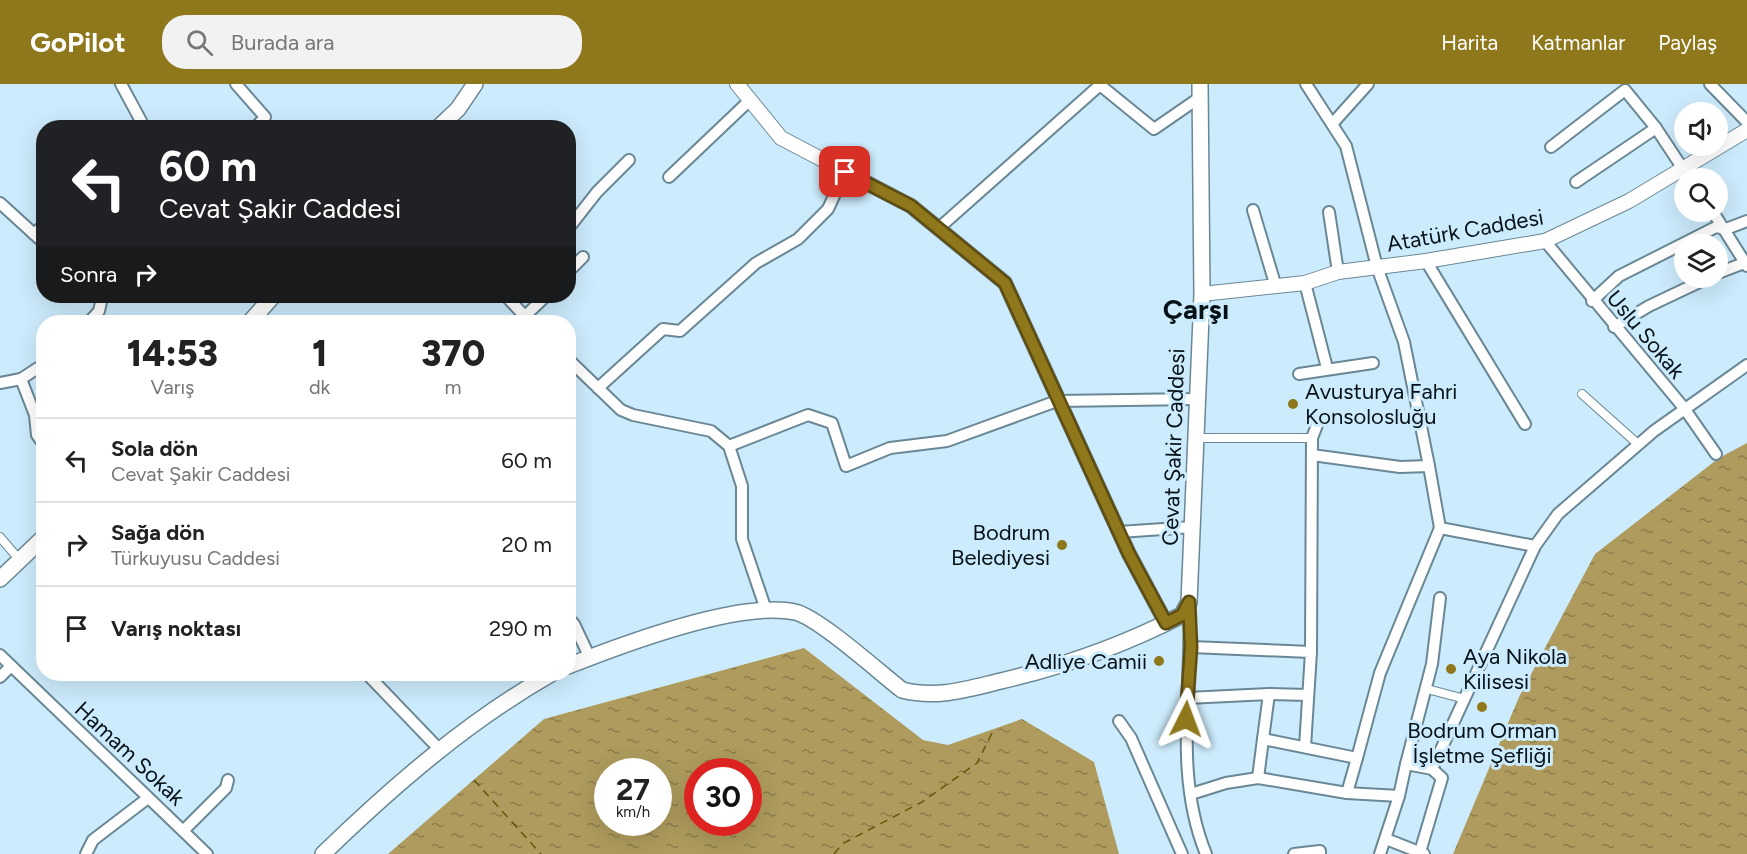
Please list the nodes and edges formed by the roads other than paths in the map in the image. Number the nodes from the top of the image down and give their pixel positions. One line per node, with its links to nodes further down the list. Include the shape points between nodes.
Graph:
1 (121, 84): 12 (street)
2 (236, 84): 13 (street, via 265,117)
3 (475, 84): 14 (main road)
4 (737, 84): 11 (street)
5 (1306, 84): 16 (street)
6 (1368, 84): 16 (street)
7 (1100, 85): 10 (street, via 1154,129); 33 (street)
8 (1714, 85): 15 (street)
9 (1625, 86): 17 (street); 19 (street)
10 (1200, 91): 47 (main road, Cevat Şakir Caddesi)
11 (750, 100): 23 (street, via 781,138); 24 (street)
12 (139, 120)
13 (262, 120)
14 (447, 120)
15 (1747, 122)
16 (1333, 123): 41 (street, via 1346,146)
17 (1656, 128): 21 (street); 26 (street)
18 (1747, 130): 22 (street, Atatürk Caddesi)
19 (1551, 147)
20 (629, 160): 30 (street)
21 (1682, 168)
22 (1694, 168)
23 (845, 172): 33 (street, via 911,206); 64 (street, via 828,209 798,239 756,263 680,331 663,329)
24 (669, 177)
25 (1674, 180): 36 (street, Atatürk Caddesi)
26 (1576, 182)
27 (0, 203): 35 (street)
28 (1253, 210): 45 (street)
29 (1329, 212): 43 (street)
30 (576, 219)
31 (1747, 221): 34 (street)
32 (1721, 222): 34 (street)
33 (939, 228): 67 (street, via 1005,283)
34 (1726, 229): 39 (street); 48 (street, via 1716,227 1619,276)
35 (34, 234)
36 (1545, 241): 38 (street, Atatürk Caddesi); 48 (street, Uslu Sokak)
37 (583, 257): 40 (street)
38 (1426, 261): 41 (street, Atatürk Caddesi); 69 (street)
39 (1746, 263): 42 (street)
40 (576, 264)
41 (1377, 267): 43 (street, Atatürk Caddesi); 78 (street, via 1404,342)
42 (1728, 269)
43 (1338, 273): 44 (street, Atatürk Caddesi)
44 (1305, 282): 45 (street, Atatürk Caddesi); 59 (street)
45 (1276, 286): 47 (street, Atatürk Caddesi)
46 (1687, 288): 55 (street)
47 (1202, 294): 66 (main road, Cevat Şakir Caddesi)
48 (1592, 301): 55 (street, Uslu Sokak)
49 (267, 303): 52 (main road)
50 (512, 303): 53 (street)
51 (540, 303): 54 (street)
52 (256, 315)
53 (523, 315)
54 (531, 315)
55 (1614, 327): 68 (street, Uslu Sokak)
56 (1373, 363): 59 (street)
57 (1747, 365): 68 (street)
58 (576, 367): 64 (street)
59 (1327, 368): 61 (street)
60 (36, 369): 62 (street)
61 (1299, 374)
62 (21, 379): 63 (street); 70 (street)
63 (0, 383)
64 (598, 388): 75 (street, via 621,410 711,431)
65 (1582, 394): 74 (street)
66 (1197, 399): 67 (street); 72 (main road, Cevat Şakir Caddesi)
67 (1057, 401): 75 (street, via 947,441 890,448 846,466 832,423 815,416 808,415); 81 (street)
68 (1684, 408): 74 (street); 76 (street, Uslu Sokak)
69 (1525, 424)
70 (36, 425)
71 (1317, 425): 73 (street)
72 (1197, 438): 73 (street); 79 (main road, Cevat Şakir Caddesi)
73 (1312, 438): 77 (street)
74 (1639, 445): 84 (street, via 1558,514)
75 (729, 446): 89 (street, via 742,486 742,539)
76 (1716, 454)
77 (1312, 455): 78 (street, via 1400,467); 93 (street)
78 (1429, 466): 80 (street)
79 (1193, 527): 81 (street); 88 (main road, Cevat Şakir Caddesi)
80 (1440, 528): 84 (street); 110 (street, via 1380,673)
81 (1119, 532): 90 (street)
82 (0, 537): 85 (street)
83 (36, 543): 85 (main road)
84 (1535, 546): 105 (street)
85 (18, 558): 86 (main road)
86 (0, 579)
87 (1440, 598): 101 (street)
88 (1189, 602): 90 (main road, via 1182,615); 92 (street)
89 (766, 610): 90 (main road, via 796,612 814,621 902,690 945,695 1103,652); 95 (main road, via 692,624)
90 (1166, 623)
91 (576, 628): 95 (street)
92 (1191, 647): 93 (street); 104 (street)
93 (1311, 652): 103 (street)
94 (0, 655): 97 (street, Hamam Sokak)
95 (590, 658): 96 (main road)
96 (576, 663)
97 (11, 666): 98 (street); 118 (street, Hamam Sokak)
98 (0, 677)
99 (375, 681): 109 (street)
100 (539, 681): 109 (main road)
101 (1427, 689): 105 (street); 111 (street)
102 (1269, 694): 103 (street); 104 (street); 107 (street)
103 (1308, 694): 108 (street)
104 (1187, 698): 116 (street, via 1185,741)
105 (1465, 699): 112 (street)
106 (1119, 721): 127 (street, via 1131,738)
107 (1263, 739): 108 (street); 113 (street)
108 (1305, 747): 110 (street)
109 (440, 750): 126 (main road)
110 (1358, 758): 115 (street)
111 (1406, 764): 112 (street); 117 (street)
112 (1432, 769): 122 (street, via 1442,778)
113 (1258, 778): 115 (street); 116 (street)
114 (228, 780): 119 (street, via 226,788)
115 (1347, 793): 117 (street)
116 (1191, 794): 128 (street)
117 (1399, 796): 120 (street)
118 (148, 798): 119 (street, Hamam Sokak); 123 (street, via 93,840)
119 (184, 830): 121 (street, Hamam Sokak)
120 (1386, 839): 122 (street); 131 (street)
121 (197, 844): 124 (street); 125 (street, Hamam Sokak)
122 (1422, 853)
123 (86, 854)
124 (190, 854)
125 (207, 854)
126 (323, 854)
127 (1182, 854)
128 (1206, 854)
129 (1294, 854): 130 (street)
130 (1320, 854)
131 (1380, 854)

